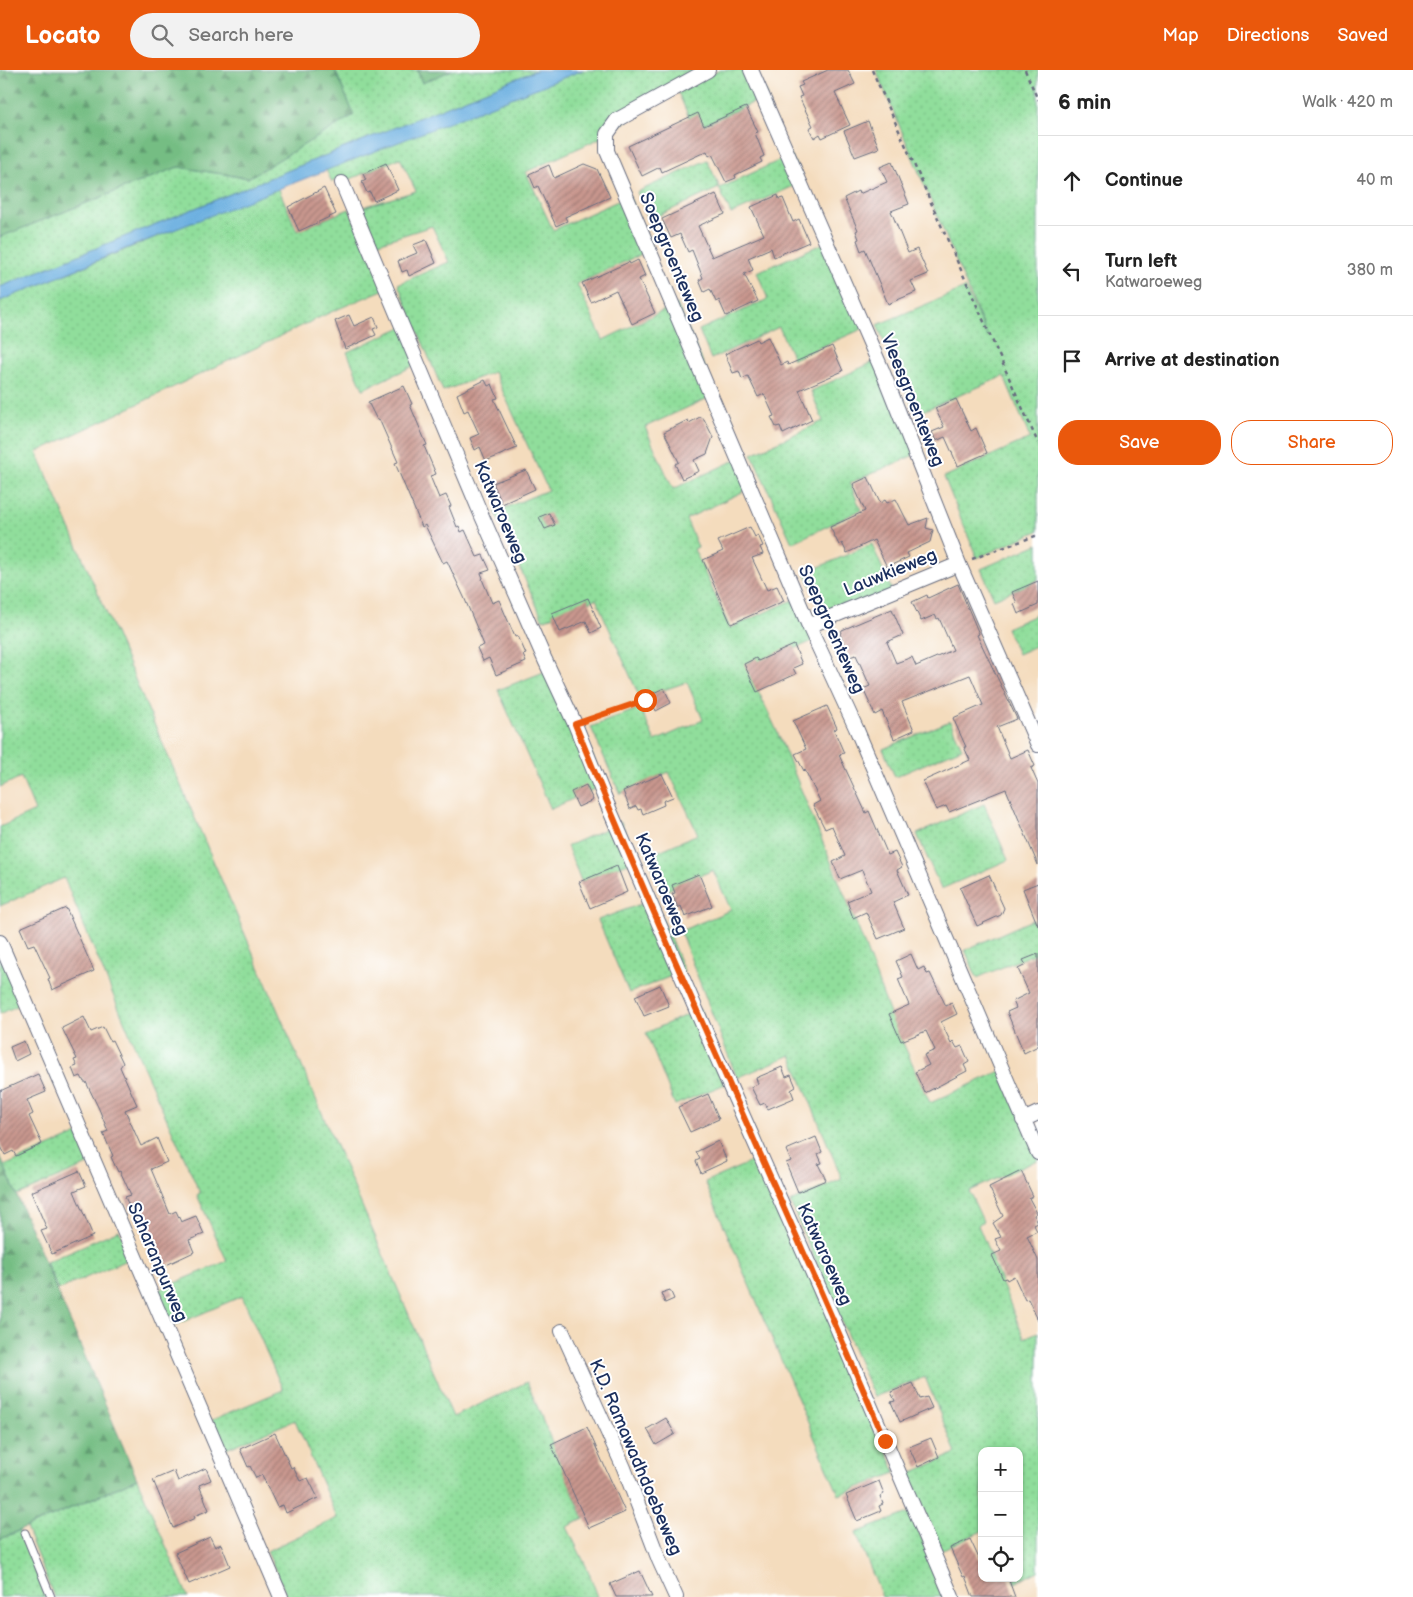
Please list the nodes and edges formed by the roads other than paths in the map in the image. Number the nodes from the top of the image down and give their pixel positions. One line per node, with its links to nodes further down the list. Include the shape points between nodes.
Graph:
1 (708, 70): 5 (street, Soepgroenteweg, via 617,120 607,134 607,151)
2 (751, 70): 4 (street, Vleesgroenteweg, via 882,370)
3 (342, 183): 16 (street, Katwaroeweg, via 481,514)
4 (959, 564): 5 (street, Lauwkieweg); 6 (street, Vleesgroenteweg)
5 (809, 626): 9 (street, Soepgroenteweg, via 856,728)
6 (1038, 745)
7 (0, 942): 14 (street, Saharanpurweg)
8 (1038, 1113): 9 (street)
9 (1023, 1120): 10 (street, Soepgroenteweg)
10 (1038, 1153)
11 (562, 1331): 15 (street, K.D. Ramawadhdoebeweg, via 624,1468)
12 (25, 1533): 13 (lane)
13 (51, 1597)
14 (281, 1597)
15 (676, 1597)
16 (952, 1597)

